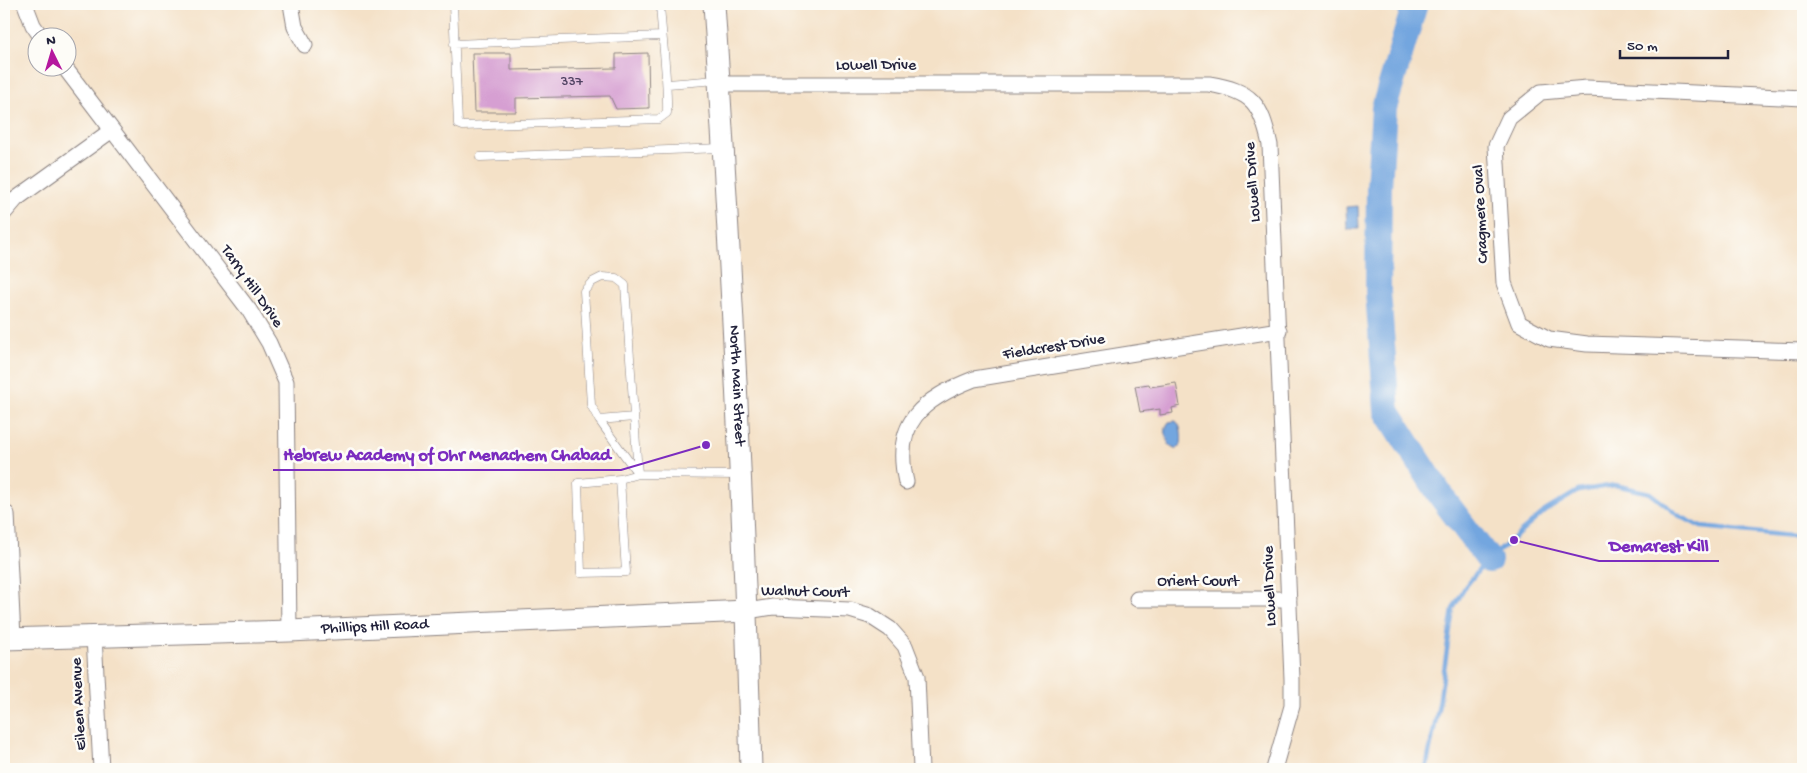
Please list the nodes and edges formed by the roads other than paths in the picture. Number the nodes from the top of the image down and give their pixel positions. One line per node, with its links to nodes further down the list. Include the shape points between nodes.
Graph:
1 (25, 4): 6 (street)
2 (291, 4): 9 (street, via 295,27)
3 (452, 4): 8 (lane)
4 (660, 4): 7 (lane)
5 (714, 4): 11 (street, North Main Street)
6 (35, 28)
7 (662, 36): 8 (lane); 12 (lane)
8 (454, 44): 12 (lane, via 458,124 463,126 659,119 667,113)
9 (305, 45)
10 (73, 78): 14 (street, Tarry Hill Drive)
11 (719, 82): 12 (lane); 15 (street, North Main Street); 18 (street, Lowell Drive, via 1209,84 1233,88 1253,100 1265,121 1270,145)
12 (668, 84)
13 (1803, 98): 19 (street, Cragmere Oval, via 1587,88 1541,92 1509,118 1496,146 1504,284 1519,323 1549,339 1586,344)
14 (112, 130): 17 (street, via 16,200); 30 (street, Tarry Hill Drive, via 249,310 269,343 286,382)
15 (722, 148): 16 (lane); 23 (street, North Main Street)
16 (480, 157)
17 (4, 213)
18 (1279, 330): 25 (street, Fieldcrest Drive, via 974,379 950,388 927,404 908,424 902,440 901,460); 28 (street, Lowell Drive)
19 (1803, 351)
20 (634, 417): 21 (lane); 21 (lane, via 625,285 616,278 602,277 584,291 591,405); 22 (lane)
21 (599, 420): 22 (lane)
22 (638, 474): 23 (lane); 24 (lane)
23 (741, 475): 29 (street, North Main Street)
24 (620, 480): 24 (lane, via 626,572 582,573 578,483)
25 (906, 482)
26 (7, 514): 32 (street)
27 (1137, 599): 28 (street, Orient Court)
28 (1288, 599): 36 (street, Lowell Drive, via 1292,706)
29 (747, 611): 30 (street, Phillips Hill Road); 34 (street, North Main Street); 35 (street, Walnut Court, via 773,607 850,610 870,616 890,629 905,646 917,677)
30 (289, 631): 31 (street, Phillips Hill Road)
31 (94, 636): 32 (street, Phillips Hill Road); 33 (street, Eileen Avenue)
32 (8, 638)
33 (101, 769)
34 (751, 769)
35 (921, 769)
36 (1274, 769)

